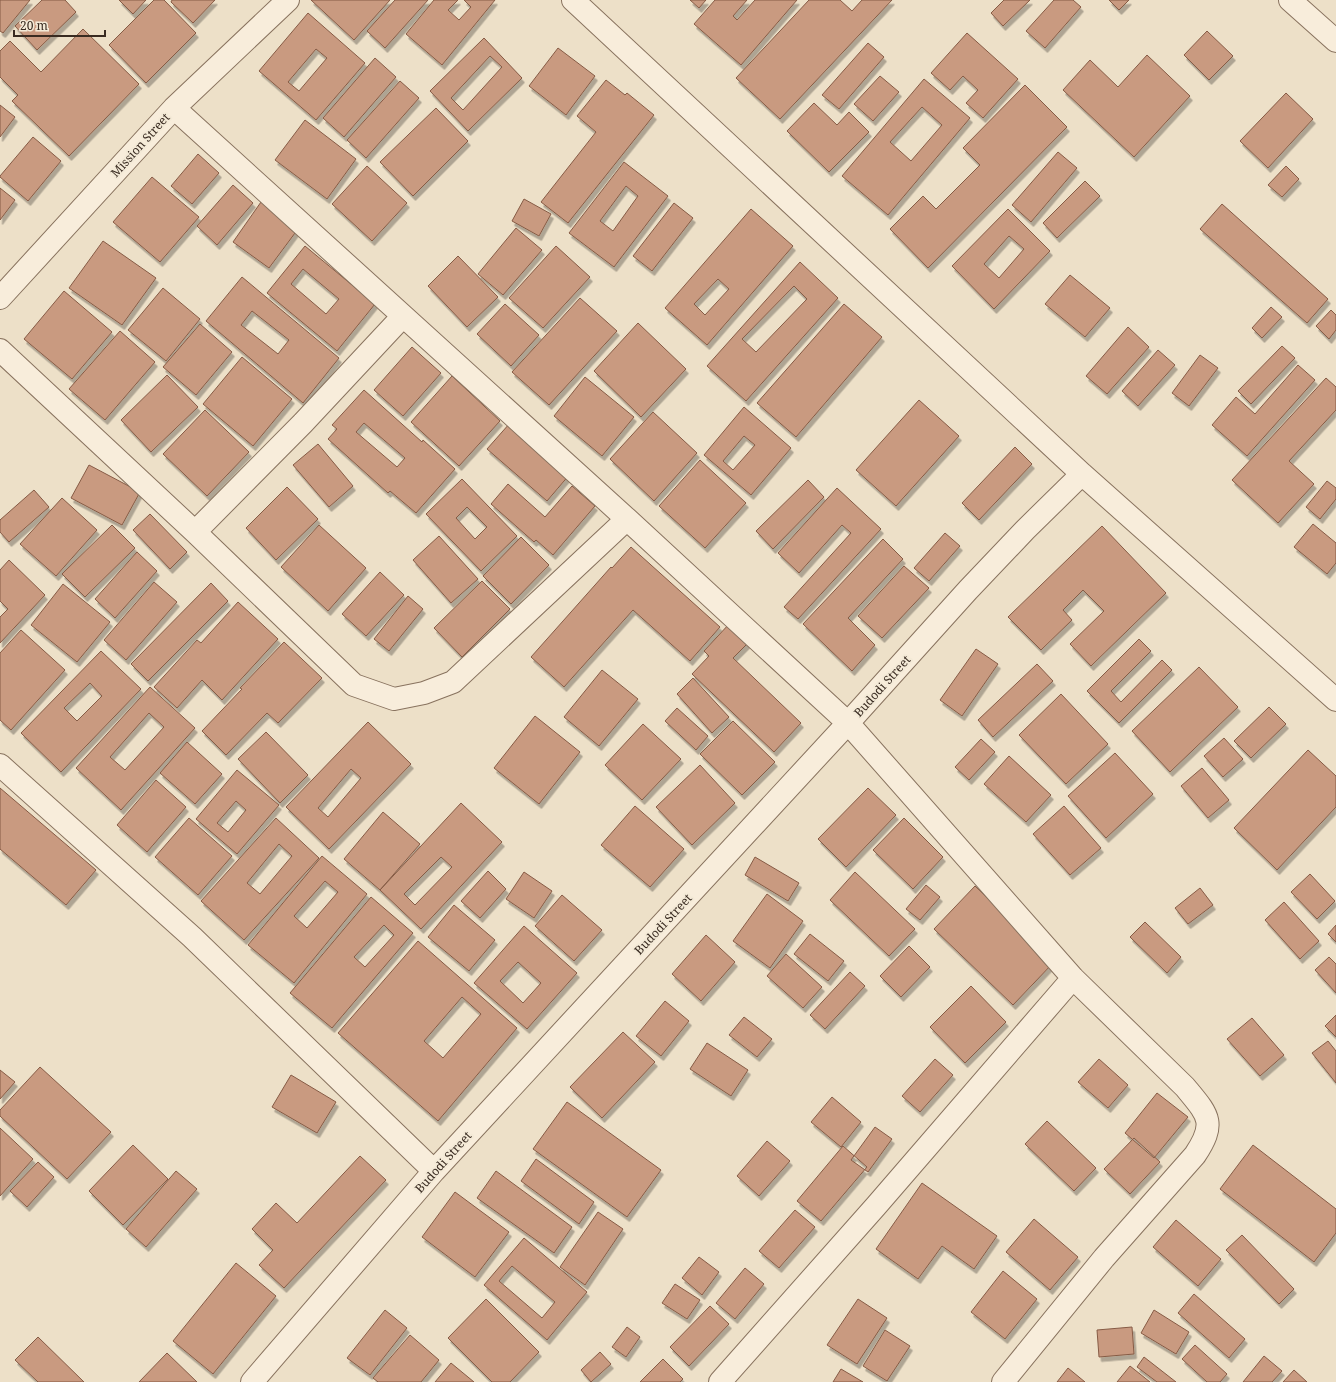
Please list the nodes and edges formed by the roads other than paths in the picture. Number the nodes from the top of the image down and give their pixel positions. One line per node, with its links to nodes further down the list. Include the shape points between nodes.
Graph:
1 (288, 0): 5 (street, Mission Street)
2 (573, 0): 9 (street)
3 (1290, 0): 4 (street)
4 (1336, 41)
5 (174, 108): 6 (street, Mission Street); 7 (street)
6 (0, 298)
7 (403, 316): 10 (street); 11 (street, via 303,423)
8 (0, 350): 11 (street)
9 (1082, 474): 12 (street); 13 (street, Budodi Street, via 968,590)
10 (627, 519): 11 (street, via 453,682 424,693 394,699 354,685); 13 (street)
11 (195, 532)
12 (1336, 700)
13 (848, 723): 15 (street); 16 (street, Budodi Street)
14 (0, 765): 16 (street, via 192,937)
15 (1073, 978): 18 (street); 19 (street, via 1185,1087 1198,1103 1209,1126 1204,1141 1195,1155 1104,1258)
16 (434, 1171): 17 (street, Budodi Street)
17 (252, 1382)
18 (720, 1382)
19 (1003, 1382)

